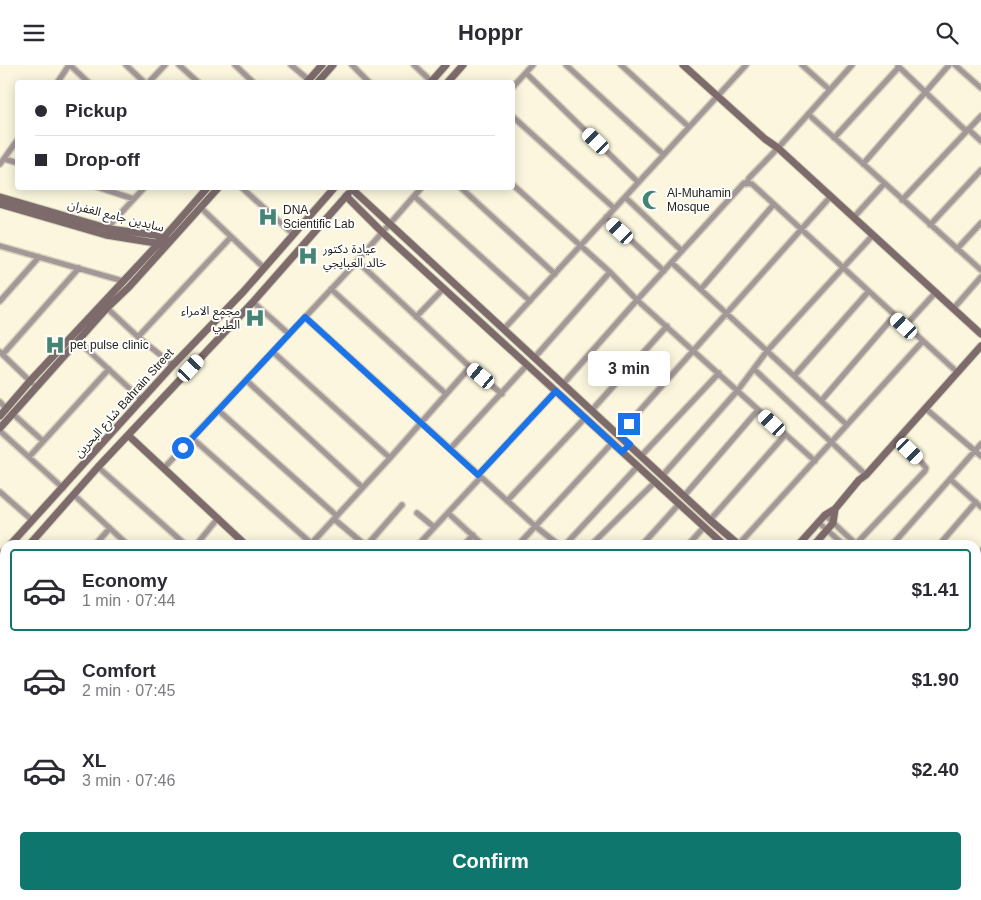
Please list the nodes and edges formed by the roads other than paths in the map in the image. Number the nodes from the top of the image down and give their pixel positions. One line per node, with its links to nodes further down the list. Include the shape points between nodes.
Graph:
1 (70, 65): 24 (street); 25 (street)
2 (126, 65): 26 (street)
3 (165, 65): 27 (street)
4 (179, 65): 28 (street)
5 (235, 65): 29 (street)
6 (291, 65): 30 (street)
7 (322, 65): 31 (street)
8 (333, 65): 32 (street)
9 (352, 65): 33 (street)
10 (414, 65): 34 (street)
11 (446, 65): 35 (street)
12 (463, 65): 36 (street)
13 (533, 65): 23 (street)
14 (566, 65): 51 (street)
15 (621, 65): 45 (street)
16 (683, 65): 41 (street)
17 (746, 65): 41 (street)
18 (802, 65): 39 (street)
19 (852, 65): 39 (street)
20 (950, 65): 40 (street)
21 (955, 65): 38 (street)
22 (898, 66): 40 (street); 47 (street)
23 (526, 73): 37 (street); 56 (street)
24 (59, 80)
25 (86, 80)
26 (144, 80)
27 (150, 80)
28 (196, 80)
29 (251, 80)
30 (306, 80)
31 (308, 80)
32 (320, 80)
33 (367, 80)
34 (428, 80)
35 (432, 80)
36 (450, 80)
37 (515, 85)
38 (981, 88)
39 (830, 90): 42 (street)
40 (925, 93): 46 (street); 54 (street)
41 (717, 96): 45 (street); 50 (street)
42 (808, 114): 47 (street); 50 (street)
43 (981, 116): 46 (street)
44 (515, 119): 80 (street)
45 (688, 127): 51 (street)
46 (967, 130): 48 (street); 76 (street)
47 (834, 138): 54 (street)
48 (981, 141)
49 (15, 143): 52 (street)
50 (778, 147): 57 (street); 72 (street)
51 (663, 154): 56 (street)
52 (2, 161): 53 (street)
53 (15, 163)
54 (863, 164): 58 (street)
55 (981, 170): 85 (street)
56 (638, 182): 74 (street)
57 (746, 183): 78 (street, via 752,184); 96 (street)
58 (884, 184): 76 (street); 82 (street)
59 (515, 187): 93 (street)
60 (106, 190): 75 (street)
61 (142, 190): 75 (street)
62 (204, 190): 92 (street)
63 (216, 190): 79 (street)
64 (244, 190): 89 (street)
65 (331, 190): 89 (street, شارع البحرين Bahrain Street)
66 (352, 190): 70 (street, شارع البحرين Bahrain Street)
67 (354, 190): 84 (street)
68 (419, 190): 71 (street)
69 (463, 190): 106 (street)
70 (346, 196): 88 (street); 117 (street, شارع البحرين Bahrain Street)
71 (414, 196): 84 (street); 116 (street)
72 (831, 196): 82 (street); 87 (street)
73 (0, 197): 86 (street, سايدين جامع الغفران)
74 (624, 197): 80 (street); 96 (street)
75 (134, 199): 86 (street)
76 (902, 200): 85 (street)
77 (0, 204): 92 (street, سايدين جامع الغفران, via 106,235)
78 (774, 204): 87 (street); 111 (street)
79 (200, 207): 91 (street); 92 (street)
80 (614, 208): 81 (street)
81 (606, 217): 93 (street); 104 (street)
82 (854, 217): 90 (street)
83 (981, 223): 95 (street)
84 (390, 225): 88 (street); 128 (street)
85 (930, 225): 95 (street)
86 (107, 228): 92 (street, سايدين جامع الغفران)
87 (801, 231): 102 (street); 120 (street)
88 (383, 233): 98 (street); 109 (street)
89 (293, 234): 100 (street, شارع البحرين Bahrain Street)
90 (873, 235): 102 (street); 113 (street)
91 (231, 237): 100 (street); 131 (street)
92 (164, 243): 108 (street); 118 (street, via 129,287)
93 (580, 245): 105 (street); 106 (street)
94 (0, 246): 97 (street)
95 (957, 249): 103 (street)
96 (682, 251): 99 (street)
97 (39, 257): 101 (street); 115 (street)
98 (357, 261): 110 (street); 123 (street)
99 (672, 263): 104 (street); 111 (street)
100 (263, 267): 124 (street, شارع البحرين Bahrain Street)
101 (79, 268): 108 (street); 138 (street)
102 (842, 268): 112 (street); 136 (street)
103 (981, 270)
104 (664, 271): 114 (street)
105 (610, 272): 114 (street); 139 (street)
106 (555, 274): 116 (street)
107 (981, 277): 119 (street)
108 (123, 281): 140 (street)
109 (444, 288): 123 (street); 143 (street)
110 (332, 289): 122 (street); 156 (street)
111 (701, 289): 120 (street)
112 (868, 292): 121 (street); 149 (street)
113 (936, 292): 119 (street); 125 (street)
114 (637, 300): 126 (street); 152 (street)
115 (0, 301)
116 (530, 301): 128 (street)
117 (253, 302): 127 (street, شارع البحرين Bahrain Street); 129 (street)
118 (107, 308): 131 (street); 132 (street)
119 (953, 309): 130 (street)
120 (728, 313): 135 (street); 136 (street)
121 (894, 316): 125 (street); 159 (street)
122 (305, 317): 129 (street); 169 (street)
123 (416, 317): 144 (street)
124 (218, 319): 127 (street); 142 (street, شارع البحرين Bahrain Street)
125 (904, 326): 133 (street)
126 (667, 327): 135 (street); 164 (street)
127 (228, 328): 172 (street, شارع البحرين Bahrain Street)
128 (504, 329): 139 (street)
129 (289, 334): 137 (street)
130 (981, 334)
131 (138, 337): 142 (street)
132 (78, 341): 141 (street); 145 (street)
133 (922, 342): 147 (street); 170 (street)
134 (981, 346): 147 (street)
135 (694, 350): 148 (street); 173 (street)
136 (767, 351): 146 (street); 149 (street)
137 (272, 352): 150 (street); 188 (street)
138 (1, 353): 151 (street)
139 (535, 357): 152 (street)
140 (50, 359): 141 (street); 151 (street)
141 (56, 365): 153 (street)
142 (173, 365): 158 (street, شارع البحرين Bahrain Street)
143 (528, 365): 155 (street); 157 (street)
144 (470, 367): 156 (street); 157 (street)
145 (109, 369): 158 (street); 177 (street)
146 (754, 369): 154 (street); 178 (street)
147 (957, 372): 161 (street)
148 (719, 373): 154 (street); 185 (street)
149 (794, 376): 159 (street)
150 (246, 380): 163 (street); 198 (street)
151 (30, 381): 153 (street); 162 (street)
152 (564, 384): 164 (street)
153 (35, 387): 166 (street)
154 (738, 390): 165 (street); 193 (street)
155 (556, 391): 168 (street); 195 (street)
156 (446, 394): 169 (street)
157 (502, 394): 182 (street)
158 (142, 400): 199 (street, شارع البحرين Bahrain Street)
159 (821, 401): 170 (street)
160 (0, 402): 162 (street)
161 (925, 408): 176 (street); 183 (street)
162 (7, 409): 167 (street)
163 (218, 410): 175 (street); 212 (street)
164 (592, 410): 173 (street)
165 (758, 410): 174 (street); 202 (street)
166 (13, 414): 171 (street); 177 (street)
167 (0, 416)
168 (585, 417): 179 (street); 203 (street)
169 (421, 423): 182 (street); 188 (street)
170 (847, 425): 178 (street)
171 (0, 430): 187 (street)
172 (128, 435): 191 (street, شارع البحرين Bahrain Street); 192 (street)
173 (619, 435): 180 (street)
174 (785, 435): 189 (street); 215 (street)
175 (192, 438): 192 (street); 231 (street)
176 (898, 439): 194 (street); 251 (street, via 926,467 925,471)
177 (44, 441): 187 (street)
178 (832, 442): 189 (street); 194 (street)
179 (612, 443): 184 (street); 218 (street)
180 (630, 444): 184 (street); 185 (street)
181 (981, 445): 183 (street)
182 (450, 449): 195 (street)
183 (975, 451): 186 (street); 196 (street)
184 (622, 452): 190 (street)
185 (642, 455): 193 (street)
186 (981, 456)
187 (29, 457): 199 (street)
188 (390, 458): 198 (street)
189 (815, 461): 246 (street)
190 (638, 466): 197 (street); 240 (street)
191 (98, 467): 201 (street, شارع البحرين Bahrain Street); 228 (street)
192 (164, 469): 213 (street)
193 (663, 475): 202 (street)
194 (866, 475): 208 (street)
195 (480, 476): 203 (street); 210 (street)
196 (950, 479): 204 (street); 252 (street)
197 (655, 482): 205 (street); 241 (street)
198 (362, 487): 212 (street)
199 (63, 488): 214 (street, شارع البحرين Bahrain Street)
200 (0, 492): 214 (street)
201 (74, 495): 221 (street); 225 (street, شارع البحرين Bahrain Street)
202 (684, 496): 215 (street)
203 (507, 501): 218 (street)
204 (976, 502): 207 (street); 253 (street)
205 (679, 504): 220 (street); 242 (street)
206 (402, 505): 234 (street)
207 (981, 507)
208 (835, 509): 211 (street); 217 (street)
209 (417, 513): 219 (street)
210 (448, 513): 219 (street); 223 (street)
211 (825, 515): 216 (street); 217 (street)
212 (336, 517): 232 (street); 233 (street)
213 (218, 518): 229 (street); 230 (street)
214 (32, 520): 224 (street, شارع البحرين Bahrain Street)
215 (710, 520): 245 (street)
216 (818, 523): 222 (street); 247 (street)
217 (834, 523): 222 (street); 250 (street)
218 (534, 526): 238 (street); 239 (street)
219 (434, 527): 235 (street)
220 (704, 527): 243 (street); 244 (street)
221 (110, 528): 226 (street); 227 (street)
222 (828, 531): 248 (street); 249 (street)
223 (472, 535): 236 (street); 237 (street)
224 (14, 540)
225 (34, 540)
226 (99, 540)
227 (123, 540)
228 (180, 540)
229 (200, 540)
230 (241, 540)
231 (307, 540)
232 (315, 540)
233 (361, 540)
234 (370, 540)
235 (422, 540)
236 (468, 540)
237 (477, 540)
238 (522, 540)
239 (552, 540)
240 (570, 540)
241 (596, 540)
242 (647, 540)
243 (692, 540)
244 (718, 540)
245 (733, 540)
246 (744, 540)
247 (803, 540)
248 (819, 540)
249 (838, 540)
250 (853, 540)
251 (861, 540)
252 (896, 540)
253 (944, 540)

